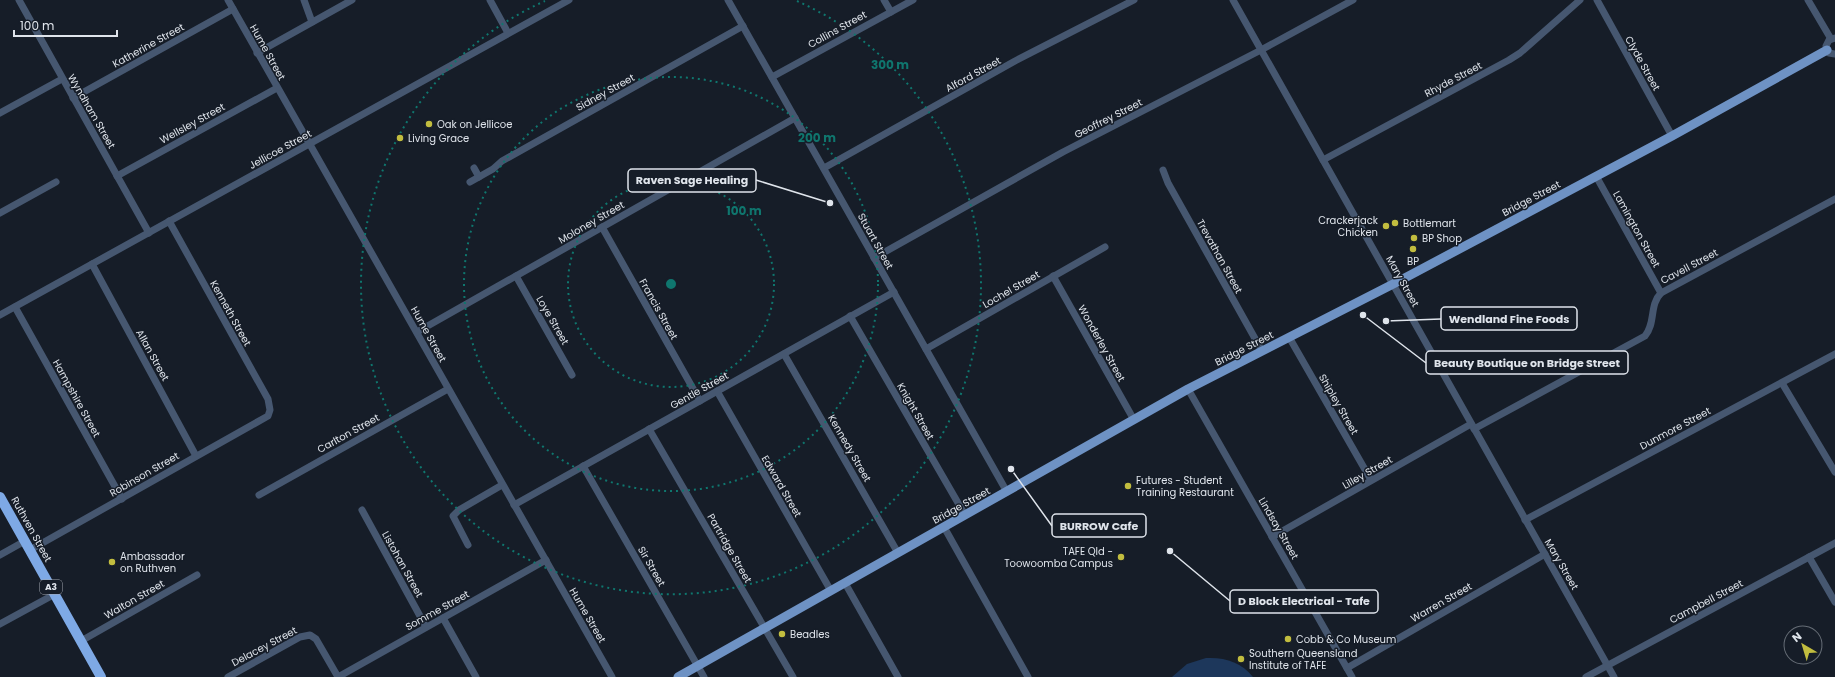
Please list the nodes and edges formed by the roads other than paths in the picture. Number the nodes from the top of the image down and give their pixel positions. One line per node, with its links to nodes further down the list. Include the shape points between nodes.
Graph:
1 (19, 0): 26 (street, Wyndham Street)
2 (228, 0): 16 (street, Hume Street)
3 (304, 0): 18 (street)
4 (352, 0): 18 (street)
5 (490, 0): 20 (street)
6 (569, 0): 20 (street, Jellicoe Street)
7 (728, 0): 19 (street, Stuart Street)
8 (884, 0): 17 (street)
9 (913, 0): 17 (street, Collins Street)
10 (1134, 0): 35 (street, Alford Street, via 1015,61)
11 (1233, 0): 22 (street, Mary Street)
12 (1353, 0): 22 (street, Geoffrey Street)
13 (1580, 0): 33 (street, Rhyde Street, via 1514,57)
14 (1597, 0): 31 (street, Clyde Street)
15 (1808, 0): 21 (street)
16 (233, 9): 24 (street, Hume Street); 28 (street, Katherine Street)
17 (891, 12): 25 (street, Collins Street)
18 (312, 22): 24 (street)
19 (743, 26): 25 (street, Stuart Street); 39 (street, Sidney Street, via 502,161)
20 (508, 33): 32 (street, Jellicoe Street)
21 (1833, 39): 23 (street, via 1827,44)
22 (1261, 50): 33 (street, Mary Street); 48 (street, Geoffrey Street, via 1063,152)
23 (1831, 52): 31 (main road, Bridge Street)
24 (257, 53): 27 (street, Hume Street)
25 (772, 77): 30 (street, Stuart Street)
26 (62, 79): 28 (street, Wyndham Street); 29 (street)
27 (277, 88): 32 (street, Hume Street); 37 (street, Wellsley Street)
28 (73, 98): 37 (street, Wyndham Street)
29 (0, 113)
30 (795, 118): 35 (street, Stuart Street); 45 (street, Moloney Street)
31 (1672, 136): 38 (main road, Bridge Street)
32 (309, 144): 44 (street, Jellicoe Street); 58 (street, Hume Street)
33 (1324, 160): 52 (street, Mary Street)
34 (474, 168): 39 (street)
35 (824, 168): 48 (street, Stuart Street)
36 (1163, 170): 61 (street, Trevathan Street)
37 (117, 176): 46 (street, Wyndham Street)
38 (1596, 176): 52 (main road, Bridge Street); 54 (street, Lamington Street)
39 (479, 177): 41 (street, Sidney Street)
40 (56, 182): 43 (street)
41 (470, 182)
42 (1835, 199): 54 (street, Cavell Street)
43 (0, 213)
44 (169, 221): 46 (street, Jellicoe Street); 70 (street, Kenneth Street, via 268,399)
45 (602, 227): 50 (street, Moloney Street); 69 (street, Francis Street)
46 (148, 233): 49 (street, Jellicoe Street)
47 (1105, 247): 51 (street, Lochel Street)
48 (874, 258): 53 (street, Stuart Street)
49 (92, 264): 55 (street, Jellicoe Street); 74 (street, Allan Street)
50 (516, 276): 58 (street, Moloney Street); 64 (street, Loye Street)
51 (1053, 276): 60 (street, Lochel Street); 71 (street, Wonderley Street)
52 (1393, 284): 59 (main road, Bridge Street); 72 (street, Mary Street)
53 (894, 292): 57 (street, Gentle Street); 60 (street, Stuart Street)
54 (1661, 293): 72 (street, Cavell Street, via 1654,304 1652,325 1645,336)
55 (15, 307): 56 (street, Jellicoe Street); 82 (street, Hampshire Street)
56 (0, 315)
57 (850, 316): 62 (street, Gentle Street); 85 (street, Knight Street)
58 (417, 332): 66 (street, Hume Street)
59 (1290, 337): 61 (main road, Bridge Street); 77 (street, Shipley Street)
60 (926, 349): 79 (street, Stuart Street)
61 (1262, 351): 67 (main road, Bridge Street)
62 (784, 354): 68 (street, Gentle Street); 93 (street, Kennedy Street)
63 (1835, 354): 65 (street, Dunmore Street)
64 (572, 375)
65 (1782, 383): 76 (street); 86 (street, Dunmore Street)
66 (448, 388): 78 (street, Hume Street); 80 (street, Carlton Street)
67 (1188, 389): 71 (main road, Bridge Street); 88 (street, Lindsay Street)
68 (717, 391): 69 (street, Gentle Street); 100 (street, Edward Street)
69 (700, 401): 73 (street, Gentle Street)
70 (268, 416): 74 (street, Robinson Street)
71 (1134, 420): 79 (main road, Bridge Street)
72 (1473, 426): 77 (street, Lilley Street); 86 (street, Mary Street)
73 (649, 429): 75 (street, Gentle Street); 106 (street, Partridge Street)
74 (196, 456): 82 (street, Robinson Street)
75 (583, 466): 83 (street, Gentle Street); 109 (street, Sir Street)
76 (1835, 472)
77 (1372, 480): 88 (street, Lilley Street)
78 (502, 485): 83 (street, Hume Street); 91 (street, via 453,516)
79 (1007, 492): 85 (main road, Bridge Street)
80 (259, 495)
81 (0, 497): 89 (highway, Ruthven Street / A3)
82 (122, 499): 92 (street, Robinson Street)
83 (514, 505): 97 (street, Hume Street)
84 (362, 510): 105 (street, Listohan Street)
85 (965, 515): 87 (main road, Bridge Street)
86 (1525, 520): 94 (street, Mary Street)
87 (944, 527): 93 (main road, Bridge Street); 120 (street)
88 (1272, 537): 110 (street, Lindsay Street)
89 (25, 541): 92 (highway, Ruthven Street / A3); 95 (street)
90 (1835, 543): 96 (street, Campbell Street)
91 (468, 545)
92 (30, 550): 101 (highway, Ruthven Street / A3)
93 (898, 553): 99 (main road, Bridge Street)
94 (1545, 554): 108 (street, Mary Street); 110 (street, Warren Street)
95 (0, 555)
96 (1810, 557): 102 (street); 108 (street, Campbell Street)
97 (546, 560): 103 (street, Somme Street); 115 (street, Hume Street)
98 (197, 575): 107 (street, Walton Street)
99 (845, 583): 100 (main road, Bridge Street); 119 (street)
100 (831, 591): 106 (main road, Bridge Street)
101 (55, 594): 104 (street); 107 (highway, Ruthven Street / A3)
102 (1835, 602)
103 (443, 618): 105 (street, Somme Street); 114 (street)
104 (0, 624)
105 (426, 627): 113 (street, Somme Street)
106 (765, 628): 109 (main road, Bridge Street); 118 (street, Partridge Street)
107 (81, 641): 111 (highway, Ruthven Street / A3)
108 (1608, 665): 122 (street, Campbell Street); 123 (street, Mary Street)
109 (698, 666): 116 (main road, Bridge Street); 117 (street, Sir Street)
110 (1347, 668): 121 (street, Lindsay Street)
111 (101, 677)
112 (228, 677): 113 (street, Delacey Street, via 300,637 310,635 318,642)
113 (338, 677)
114 (476, 677)
115 (612, 677)
116 (678, 677)
117 (704, 677)
118 (793, 677)
119 (898, 677)
120 (1028, 677)
121 (1352, 677)
122 (1586, 677)
123 (1614, 677)

